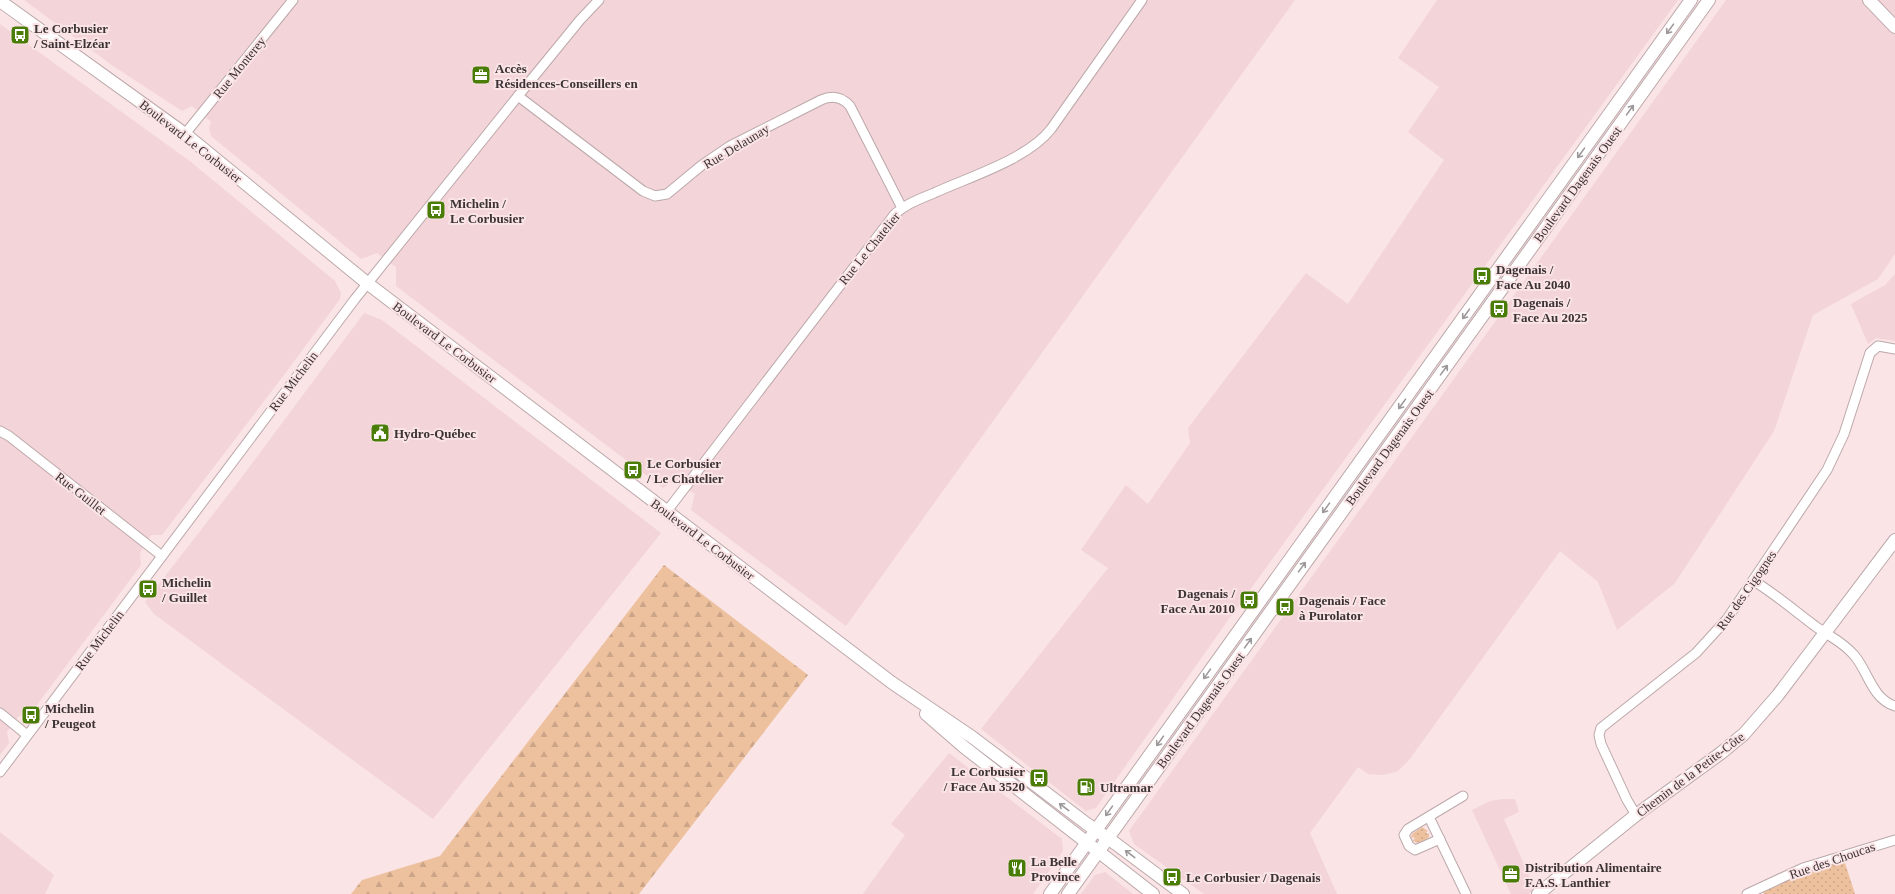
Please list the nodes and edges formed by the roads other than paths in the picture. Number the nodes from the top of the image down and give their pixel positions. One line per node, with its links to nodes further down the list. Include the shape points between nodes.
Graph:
1 (293, 0): 10 (street, Rue Monterey)
2 (599, 0): 9 (street, Rue Michelin)
3 (1142, 0): 11 (street, Rue Le Chatelier, via 1051,129 1037,144 1019,156)
4 (1691, 0): 28 (street, Boulevard Dagenais Ouest, one-way to 28)
5 (1710, 0): 29 (street, Boulevard Dagenais Ouest, one-way to 5)
6 (1869, 0): 8 (street)
7 (0, 1): 10 (street, Boulevard Le Corbusier)
8 (1895, 27)
9 (518, 96): 11 (street, Rue Delaunay, via 643,191 658,196 670,192 709,160 738,142 821,100 837,98 850,106); 12 (street, Rue Michelin)
10 (185, 134): 12 (street, Boulevard Le Corbusier)
11 (902, 208): 15 (street, Rue Le Chatelier)
12 (367, 283): 15 (street, Boulevard Le Corbusier); 17 (street, Rue Michelin)
13 (1895, 349): 18 (street, Rue des Cigognes, via 1878,346 1870,352 1844,434 1834,456)
14 (0, 431): 17 (street, Rue Guillet)
15 (667, 512): 20 (street, Boulevard Le Corbusier)
16 (1895, 540): 19 (street, Chemin de la Petite-Côte)
17 (162, 556): 23 (street, Rue Michelin)
18 (1754, 581): 19 (street); 26 (street, Rue des Cigognes, via 1723,625 1702,648 1601,728 1601,744)
19 (1826, 632): 21 (street, via 1852,653 1861,663 1877,693 1887,703); 26 (street, Chemin de la Petite-Côte, via 1778,695 1744,734)
20 (891, 682): 28 (street, Boulevard Le Corbusier, one-way to 20, via 972,737); 32 (street, Boulevard Le Corbusier, via 964,747)
21 (1895, 706)
22 (0, 713): 23 (street)
23 (27, 735): 24 (street, Rue Michelin)
24 (0, 772)
25 (1463, 796): 27 (street)
26 (1636, 815): 39 (street, Chemin de la Petite-Côte)
27 (1429, 817): 30 (street); 30 (street, via 1406,831 1404,835 1408,844 1417,850)
28 (1095, 831): 29 (street, Boulevard Le Corbusier); 32 (street, Boulevard Dagenais Ouest)
29 (1108, 839): 33 (street, Boulevard Dagenais Ouest); 37 (street, Boulevard Le Corbusier, one-way to 29)
30 (1440, 839): 38 (street)
31 (1895, 840): 40 (street, Rue des Choucas, via 1803,868)
32 (1087, 842): 33 (street, Boulevard Le Corbusier); 34 (street, Boulevard Dagenais Ouest)
33 (1098, 852): 35 (street, Boulevard Dagenais Ouest); 36 (street, Boulevard Le Corbusier)
34 (1050, 894)
35 (1068, 894)
36 (1153, 894)
37 (1183, 894)
38 (1466, 894)
39 (1538, 894)
40 (1747, 894)

